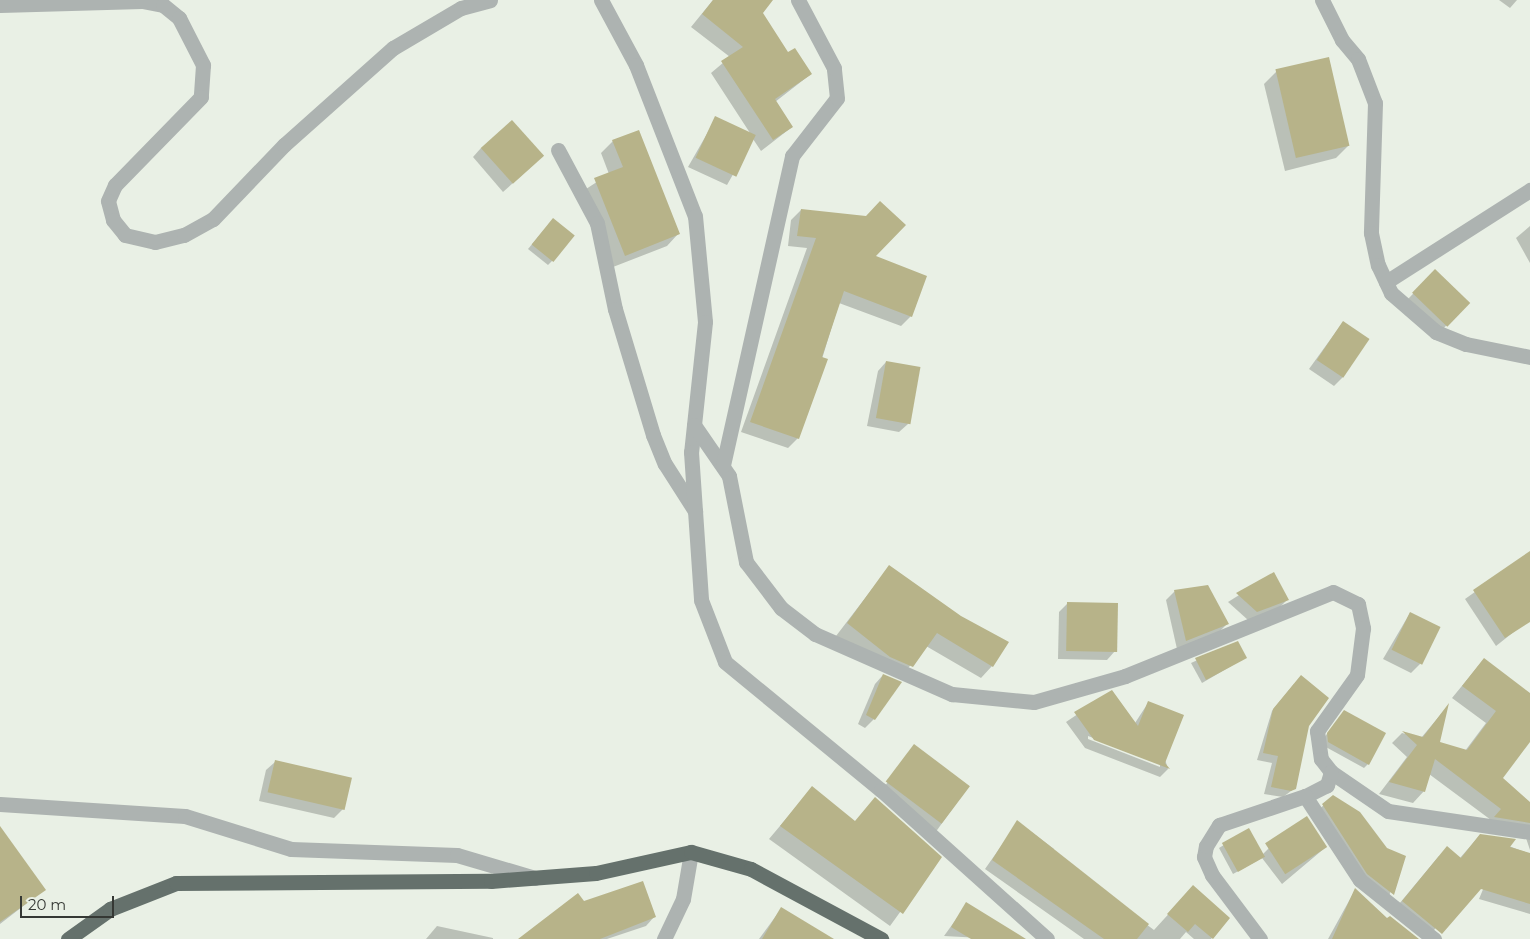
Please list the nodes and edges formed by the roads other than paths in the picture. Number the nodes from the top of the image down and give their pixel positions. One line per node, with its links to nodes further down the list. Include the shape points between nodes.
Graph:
1 (490, 0): 5 (street, via 461,8 393,48 284,145 213,219 184,235 155,242 125,234 113,220 108,201 115,185 200,97 204,65 179,18 163,5 142,1)
2 (601, 0): 10 (street, via 640,73 695,216 706,322)
3 (798, 0): 11 (street, via 834,68 837,98 792,156)
4 (1322, 0): 8 (street, via 1342,40 1358,59 1375,104 1371,233)
5 (0, 5)
6 (558, 150): 12 (street, via 597,223 615,309 653,435 665,464)
7 (1530, 190): 8 (street)
8 (1386, 282): 9 (street, via 1415,318 1436,332)
9 (1530, 357)
10 (694, 425): 11 (street); 12 (street)
11 (723, 465): 13 (street, via 733,487 746,562 781,608 815,634 952,694 1034,702 1125,676 1333,592 1358,604 1363,628 1357,675 1317,731 1321,759)
12 (695, 511): 22 (street, via 701,600 725,662 881,790)
13 (1331, 772): 14 (street, via 1327,785); 16 (street, via 1388,811)
14 (1305, 796): 23 (street, via 1219,825 1206,846 1204,857 1212,875); 24 (street, via 1360,880)
15 (0, 804): 18 (street, via 185,816 291,849 457,855)
16 (1530, 832)
17 (691, 852): 18 (highway, via 596,873); 20 (street, via 683,899); 21 (highway, via 751,869)
18 (534, 878): 19 (highway, via 176,883 110,909)
19 (68, 939)
20 (664, 939)
21 (881, 939)
22 (1047, 939)
23 (1260, 939)
24 (1434, 939)

